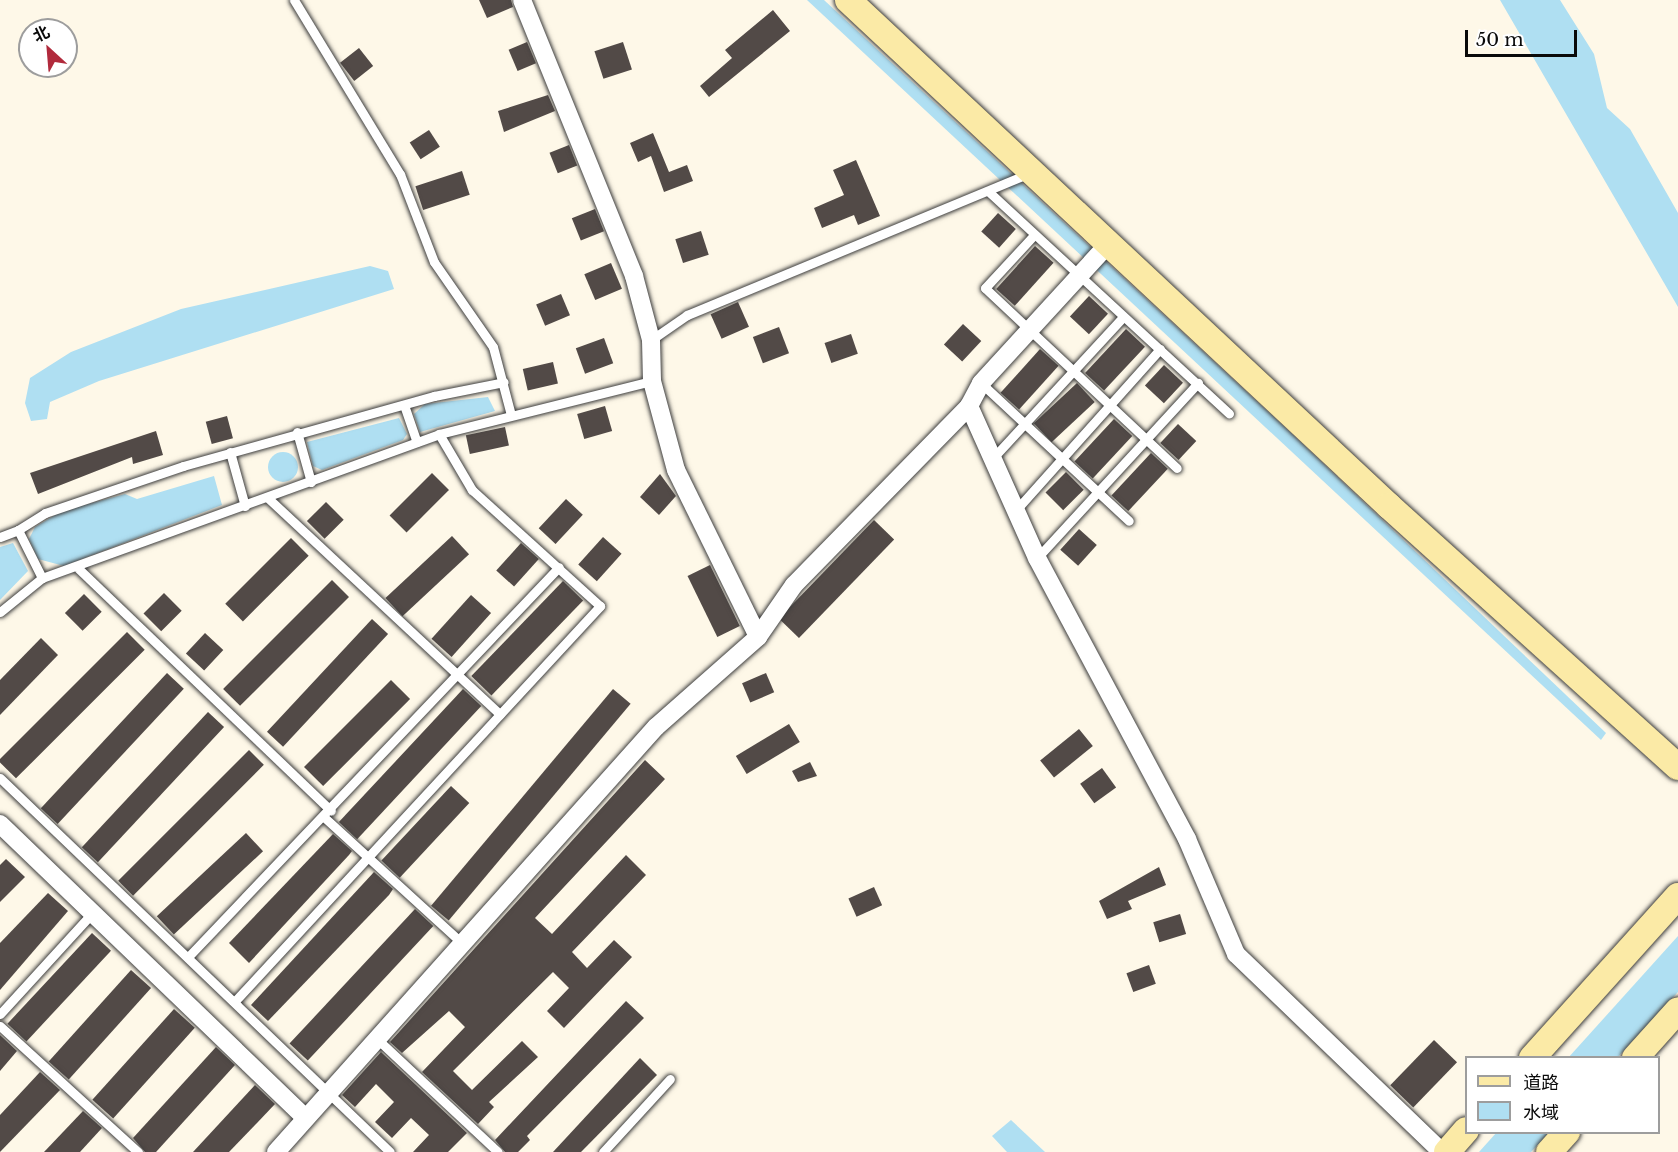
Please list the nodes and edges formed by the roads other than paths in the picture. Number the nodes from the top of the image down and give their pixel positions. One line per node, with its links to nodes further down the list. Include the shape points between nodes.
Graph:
1 (294, 0): 15 (lane, via 339,81 400,174 434,262 493,347)
2 (522, 0): 11 (street, via 634,276)
3 (848, 0): 4 (street)
4 (1026, 174): 5 (lane); 7 (street)
5 (988, 191): 6 (lane); 11 (lane, via 687,315)
6 (1034, 235): 8 (lane); 10 (lane, via 985,288)
7 (1106, 246): 8 (street); 48 (street)
8 (1084, 271): 9 (lane); 10 (street)
9 (1124, 317): 12 (lane); 13 (lane)
10 (1028, 331): 13 (lane); 16 (street)
11 (651, 340): 14 (street)
12 (1160, 349): 17 (lane); 19 (lane)
13 (1073, 371): 19 (lane); 23 (lane)
14 (652, 381): 22 (lane); 45 (street, via 695,518)
15 (504, 382): 18 (lane); 22 (lane)
16 (981, 383): 20 (street); 23 (lane)
17 (1198, 383): 21 (lane); 26 (lane)
18 (404, 405): 24 (lane); 27 (lane)
19 (1109, 405): 26 (lane); 29 (lane)
20 (969, 406): 30 (street); 45 (street, via 794,585)
21 (1228, 413)
22 (511, 415): 25 (lane)
23 (1025, 424): 29 (lane); 30 (lane)
24 (297, 432): 28 (lane); 32 (lane)
25 (440, 434): 27 (lane); 41 (lane, via 472,490)
26 (1146, 439): 31 (lane); 33 (lane)
27 (417, 442): 32 (lane)
28 (231, 452): 35 (lane); 38 (lane, via 45,513)
29 (1062, 458): 33 (lane); 36 (lane)
30 (992, 459): 36 (street)
31 (1177, 468)
32 (311, 482): 34 (lane)
33 (1098, 492): 37 (lane); 40 (lane)
34 (268, 498): 35 (lane); 46 (lane)
35 (245, 506): 42 (lane)
36 (1016, 510): 40 (street)
37 (1129, 521)
38 (18, 530): 39 (lane); 43 (lane)
39 (0, 537)
40 (1037, 558): 74 (street, via 1187,839 1236,954)
41 (559, 567): 46 (lane); 47 (lane, via 600,606)
42 (79, 569): 43 (lane); 50 (lane)
43 (42, 578): 44 (lane)
44 (0, 612)
45 (758, 637): 55 (street, via 656,727)
46 (457, 674): 47 (lane); 50 (lane)
47 (500, 714): 52 (lane)
48 (1678, 767)
49 (0, 777): 56 (lane)
50 (328, 814): 52 (lane); 56 (lane)
51 (0, 824): 54 (street)
52 (369, 860): 55 (lane); 57 (lane)
53 (1678, 896): 62 (street)
54 (93, 912): 59 (lane); 66 (street)
55 (462, 944): 61 (street)
56 (188, 957): 57 (lane)
57 (235, 1001): 65 (lane)
58 (1678, 1010): 63 (street)
59 (0, 1014)
60 (0, 1026): 69 (lane)
61 (375, 1037): 65 (street); 72 (lane)
62 (1534, 1056)
63 (1637, 1056)
64 (670, 1079): 73 (lane)
65 (327, 1091): 66 (street); 71 (lane)
66 (306, 1118): 70 (street)
67 (1465, 1132): 74 (street)
68 (1565, 1134): 75 (street)
69 (138, 1152)
70 (276, 1152)
71 (390, 1152)
72 (498, 1152)
73 (603, 1152)
74 (1444, 1152)
75 (1550, 1152)

